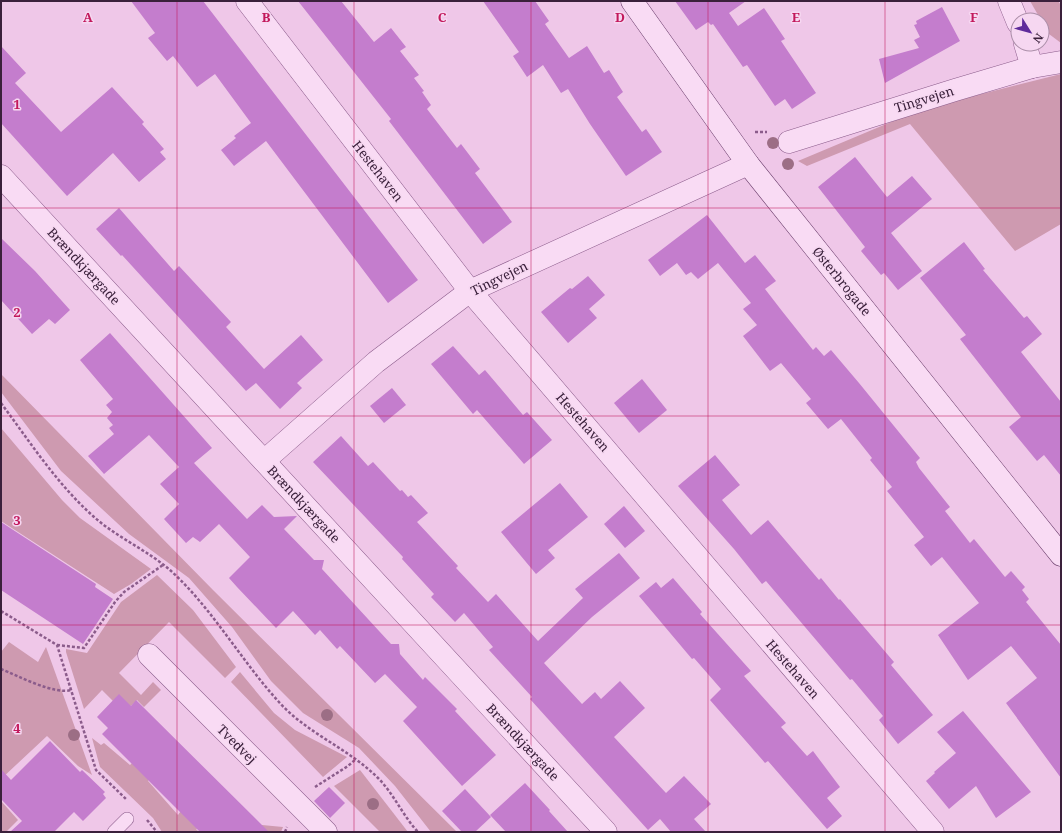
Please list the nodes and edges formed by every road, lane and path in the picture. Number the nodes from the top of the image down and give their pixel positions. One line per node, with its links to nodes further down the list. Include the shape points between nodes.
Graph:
1 (248, 1): 12 (street, Hestehaven)
2 (632, 1): 8 (street, Østerbrogade)
3 (1009, 1): 4 (street)
4 (1014, 12)
5 (1027, 52): 7 (street)
6 (1061, 62): 7 (street, Tingvejen)
7 (1032, 67): 9 (street, Tingvejen)
8 (729, 138): 9 (path, via 764,130); 10 (street, Østerbrogade)
9 (789, 142)
10 (748, 164): 12 (street, Tingvejen); 15 (street, Østerbrogade)
11 (1, 176): 14 (street, Brændkjærgade)
12 (470, 290): 14 (street, Tingvejen, via 376,362); 30 (street, Hestehaven)
13 (1, 403): 16 (path, via 60,481 94,517)
14 (264, 461): 29 (street, Brændkjærgade)
15 (1061, 555)
16 (163, 565): 18 (path, via 124,592 84,648); 28 (path, via 198,598 246,664 278,702 298,722 349,754 379,779)
17 (1, 611): 18 (path)
18 (57, 645): 21 (path)
19 (149, 656): 27 (street, Tvedvej)
20 (1, 669): 21 (path, via 51,690)
21 (71, 690): 22 (path, via 96,770)
22 (130, 803)
23 (144, 816): 26 (path)
24 (127, 819): 25 (lane)
25 (114, 832)
26 (157, 832)
27 (326, 832)
28 (418, 832)
29 (606, 832)
30 (933, 832)

